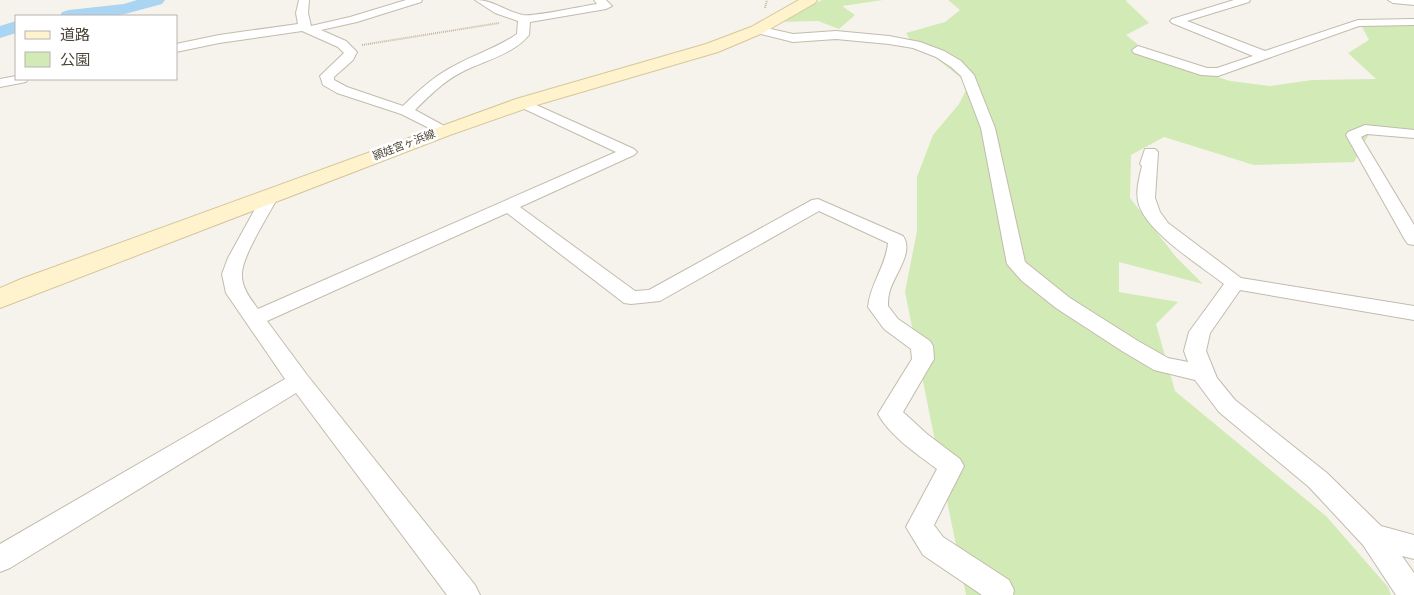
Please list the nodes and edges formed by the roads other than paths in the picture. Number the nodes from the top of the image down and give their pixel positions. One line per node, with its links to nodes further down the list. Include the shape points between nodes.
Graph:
1 (304, 0): 11 (street, via 302,13)
2 (417, 0): 11 (street, via 353,20)
3 (480, 0): 9 (street, via 499,11)
4 (598, 0): 9 (street, via 606,6)
5 (810, 0): 12 (main road, 頴娃宮ヶ浜線)
6 (1245, 0): 15 (street, via 1176,21)
7 (1394, 0): 8 (street)
8 (1414, 2)
9 (524, 19): 19 (street, via 523,35 514,42 455,70 429,87)
10 (1414, 22): 15 (street, via 1358,23)
11 (306, 29): 13 (street, via 219,39); 19 (street, via 351,52 327,76 328,82 342,90)
12 (757, 30): 18 (main road, 頴娃宮ヶ浜線, via 712,48); 30 (street, via 793,38 836,35 889,40 916,45 956,64 967,75 988,128 1016,264 1063,303 1130,346 1162,364)
13 (178, 48)
14 (1138, 50): 15 (street, via 1206,72 1218,72)
15 (1265, 56)
16 (16, 80): 17 (street)
17 (0, 83)
18 (523, 103): 20 (main road, 頴娃宮ヶ浜線); 24 (street, via 629,152)
19 (406, 110): 20 (street)
20 (443, 130): 23 (main road, 頴娃宮ヶ浜線)
21 (1414, 134): 25 (street, via 1365,129 1353,136)
22 (1150, 152): 26 (street, via 1144,190 1152,217)
23 (271, 195): 27 (main road, 頴娃宮ヶ浜線); 29 (street, via 237,258 232,274 236,293)
24 (510, 206): 29 (street); 36 (street, via 631,298 653,296 818,204 897,240 896,255 879,293 878,307 891,324 922,346 922,359 890,414 951,466 920,527 933,546 999,590)
25 (1414, 240)
26 (1235, 283): 28 (street); 30 (street, via 1200,332 1196,351)
27 (0, 299)
28 (1414, 313)
29 (255, 318): 31 (street)
30 (1204, 374): 32 (street, via 1227,406 1318,480)
31 (299, 382): 34 (street); 35 (street)
32 (1373, 536): 33 (street); 37 (street)
33 (1414, 547)
34 (0, 559)
35 (465, 595)
36 (998, 595)
37 (1412, 595)

